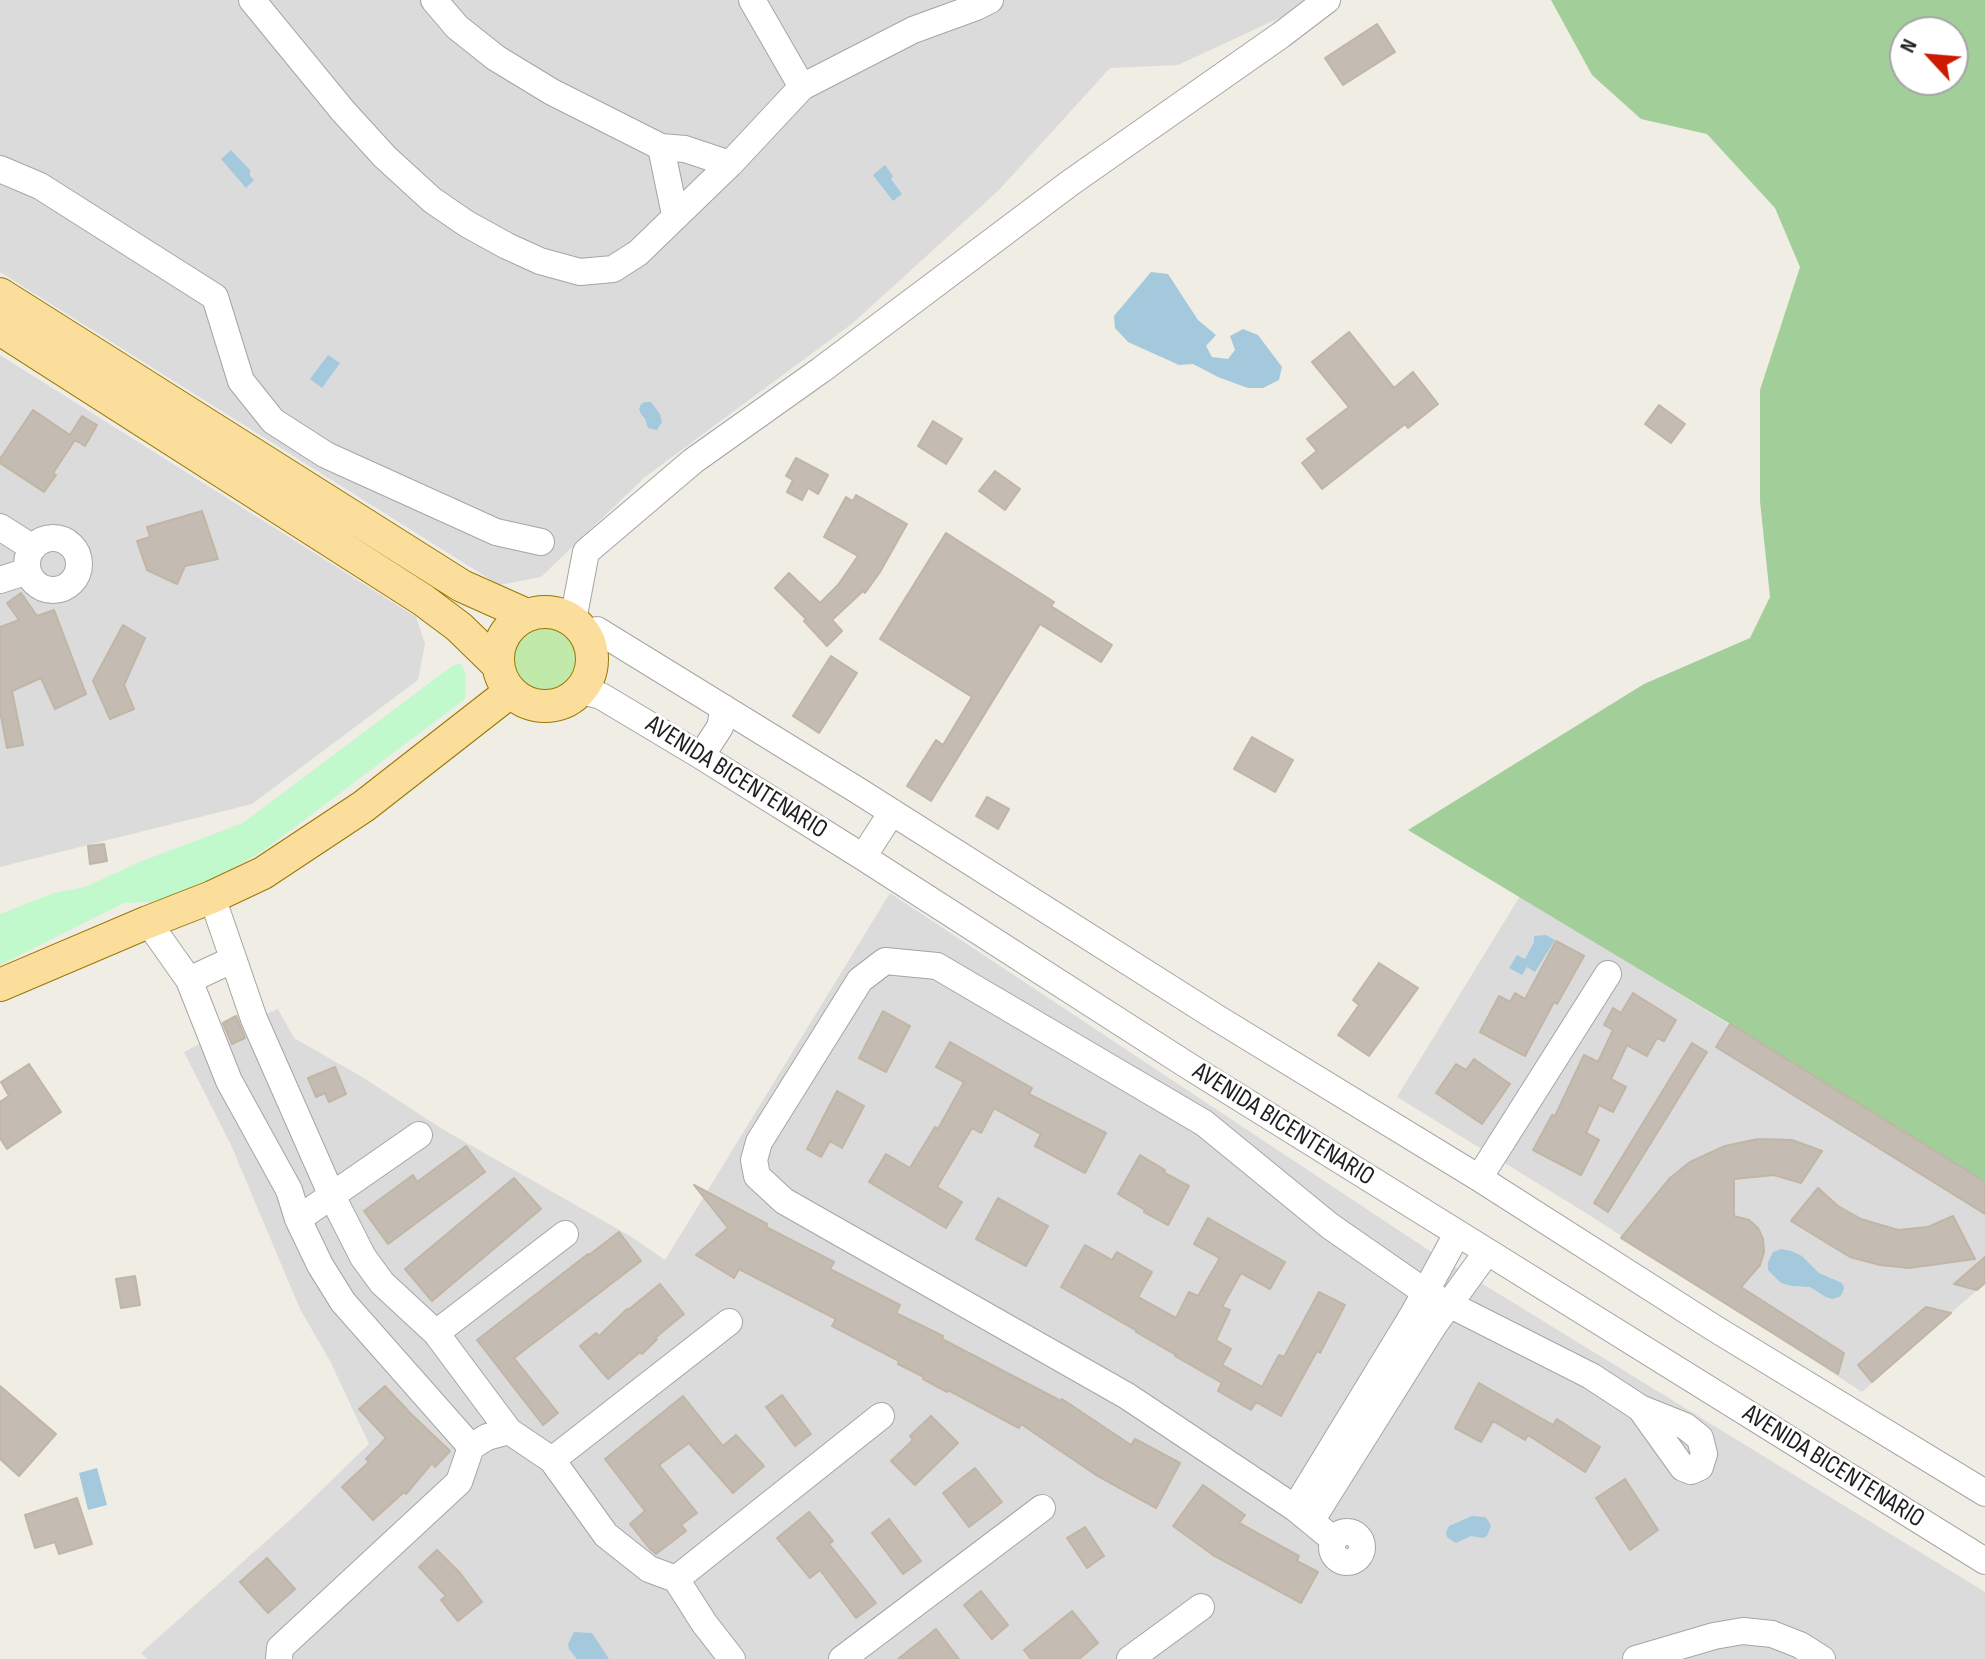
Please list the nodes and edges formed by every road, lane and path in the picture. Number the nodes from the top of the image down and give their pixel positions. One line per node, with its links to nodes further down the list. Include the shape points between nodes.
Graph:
1 (252, 0): 10 (street, via 385,157 432,200 507,246 580,272 613,269 638,253)
2 (434, 0): 7 (street, via 457,27 496,58)
3 (752, 0): 6 (street)
4 (990, 0): 6 (street, via 913,30)
5 (1327, 0): 17 (street, via 693,461 586,552)
6 (802, 87): 8 (street)
7 (661, 147): 8 (street); 10 (street)
8 (730, 164): 10 (street)
9 (0, 169): 14 (street, via 40,186 215,297 241,381 273,421 326,455 496,532)
10 (675, 215)
11 (0, 294): 16 (main road, via 462,586)
12 (0, 329): 18 (main road, via 423,600 459,627)
13 (0, 527): 15 (street, via 31,559)
14 (541, 542)
15 (0, 580)
16 (527, 615): 17 (main road, via 559,613); 18 (main road, via 504,635 498,650)
17 (578, 626): 19 (main road, via 591,646 593,662); 20 (street, AVENIDA BICENTENARIO, via 597,630)
18 (504, 679): 19 (main road, via 523,702 538,707 568,701); 24 (main road, via 364,806 263,873)
19 (581, 691): 21 (street, AVENIDA BICENTENARIO, via 601,696)
20 (724, 708): 21 (street, via 720,727); 22 (street, AVENIDA BICENTENARIO)
21 (698, 754): 23 (street, AVENIDA BICENTENARIO)
22 (892, 812): 23 (street); 31 (street, AVENIDA BICENTENARIO)
23 (863, 857): 35 (street, AVENIDA BICENTENARIO)
24 (212, 897): 25 (main road); 26 (street)
25 (148, 922): 28 (street); 29 (main road)
26 (232, 960): 28 (street); 32 (street)
27 (1608, 974): 31 (street)
28 (189, 980): 33 (street, via 229,1081 289,1190)
29 (0, 985)
30 (419, 1135): 32 (street)
31 (1479, 1178): 46 (street, AVENIDA BICENTENARIO)
32 (332, 1196): 33 (street); 40 (street, via 382,1283)
33 (298, 1219): 44 (street, via 343,1302)
34 (565, 1234): 40 (street)
35 (1457, 1234): 36 (street, AVENIDA BICENTENARIO); 37 (street)
36 (1487, 1252): 38 (street); 50 (street, AVENIDA BICENTENARIO)
37 (1425, 1292): 38 (street); 48 (street); 48 (street, via 1330,1226 1204,1123 937,966 885,961 860,980 759,1142 757,1176 784,1201 1127,1396)
38 (1449, 1306): 41 (street, via 1591,1376); 48 (street)
39 (729, 1322): 45 (street)
40 (436, 1333): 43 (street)
41 (1640, 1408)
42 (881, 1416): 51 (street)
43 (509, 1431): 44 (street); 45 (street)
44 (471, 1447): 53 (street, via 459,1482 280,1648)
45 (552, 1460): 51 (street, via 606,1535 649,1569)
46 (1985, 1493)
47 (1042, 1508): 55 (street)
48 (1303, 1515): 49 (street)
49 (1334, 1540)
50 (1985, 1561)
51 (676, 1579): 54 (street)
52 (1201, 1607): 56 (street)
53 (279, 1659)
54 (732, 1659)
55 (842, 1659)
56 (1130, 1659)
57 (1636, 1659): 58 (street, via 1743,1631 1772,1634)
58 (1822, 1659)

